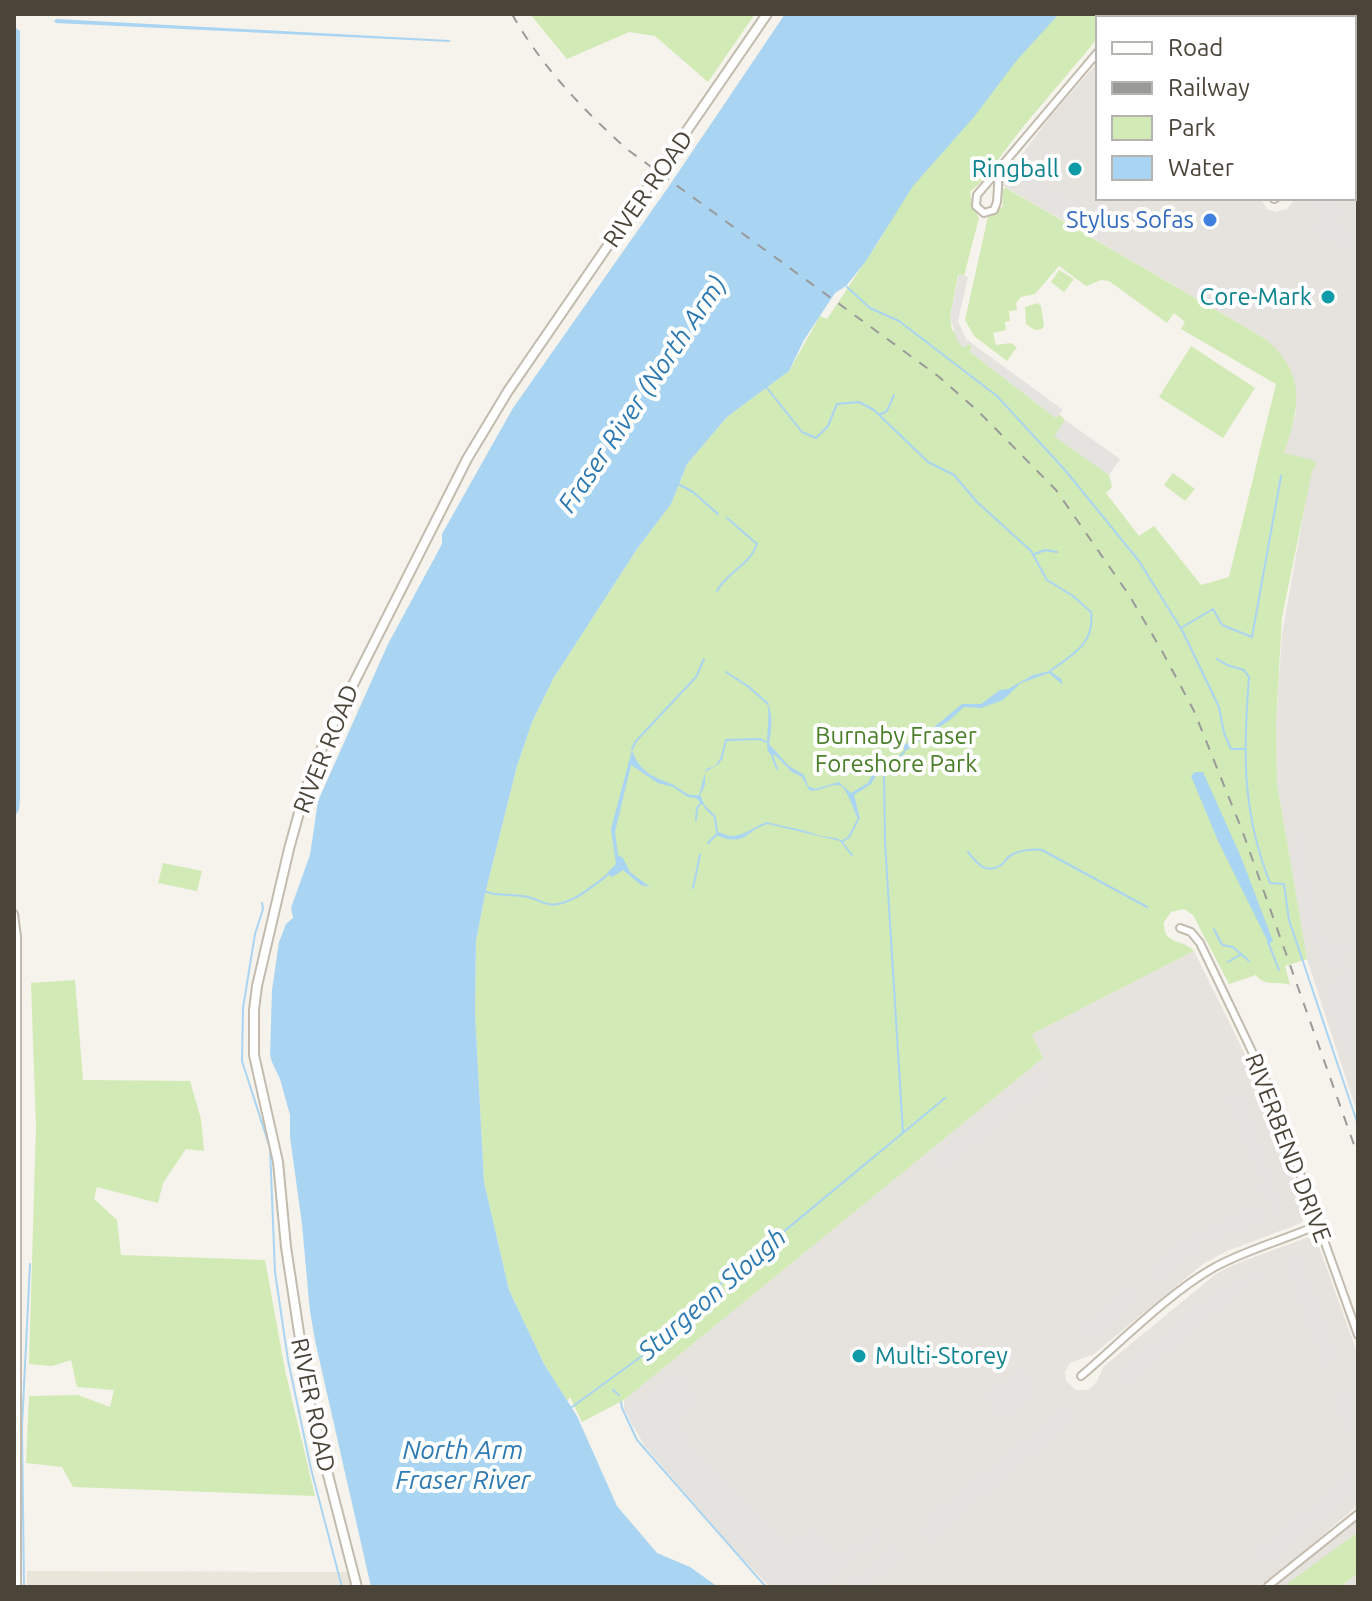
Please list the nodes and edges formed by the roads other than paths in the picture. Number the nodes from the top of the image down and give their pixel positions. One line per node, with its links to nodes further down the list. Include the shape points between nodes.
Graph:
1 (767, 14): 12 (street, RIVER ROAD, via 508,391 467,459 325,740 282,878 257,986 254,1055 278,1162 310,1405)
2 (1096, 54): 3 (street)
3 (999, 171): 3 (street, via 976,199 984,213 994,210 997,202)
4 (14, 914): 11 (street)
5 (1180, 928): 6 (street, RIVERBEND DRIVE, via 1200,943 1269,1087)
6 (1318, 1225): 7 (street, RIVERBEND DRIVE); 8 (street, via 1213,1268)
7 (1358, 1335)
8 (1081, 1376)
9 (1358, 1514): 10 (street)
10 (1268, 1586)
11 (17, 1587)
12 (357, 1587)

